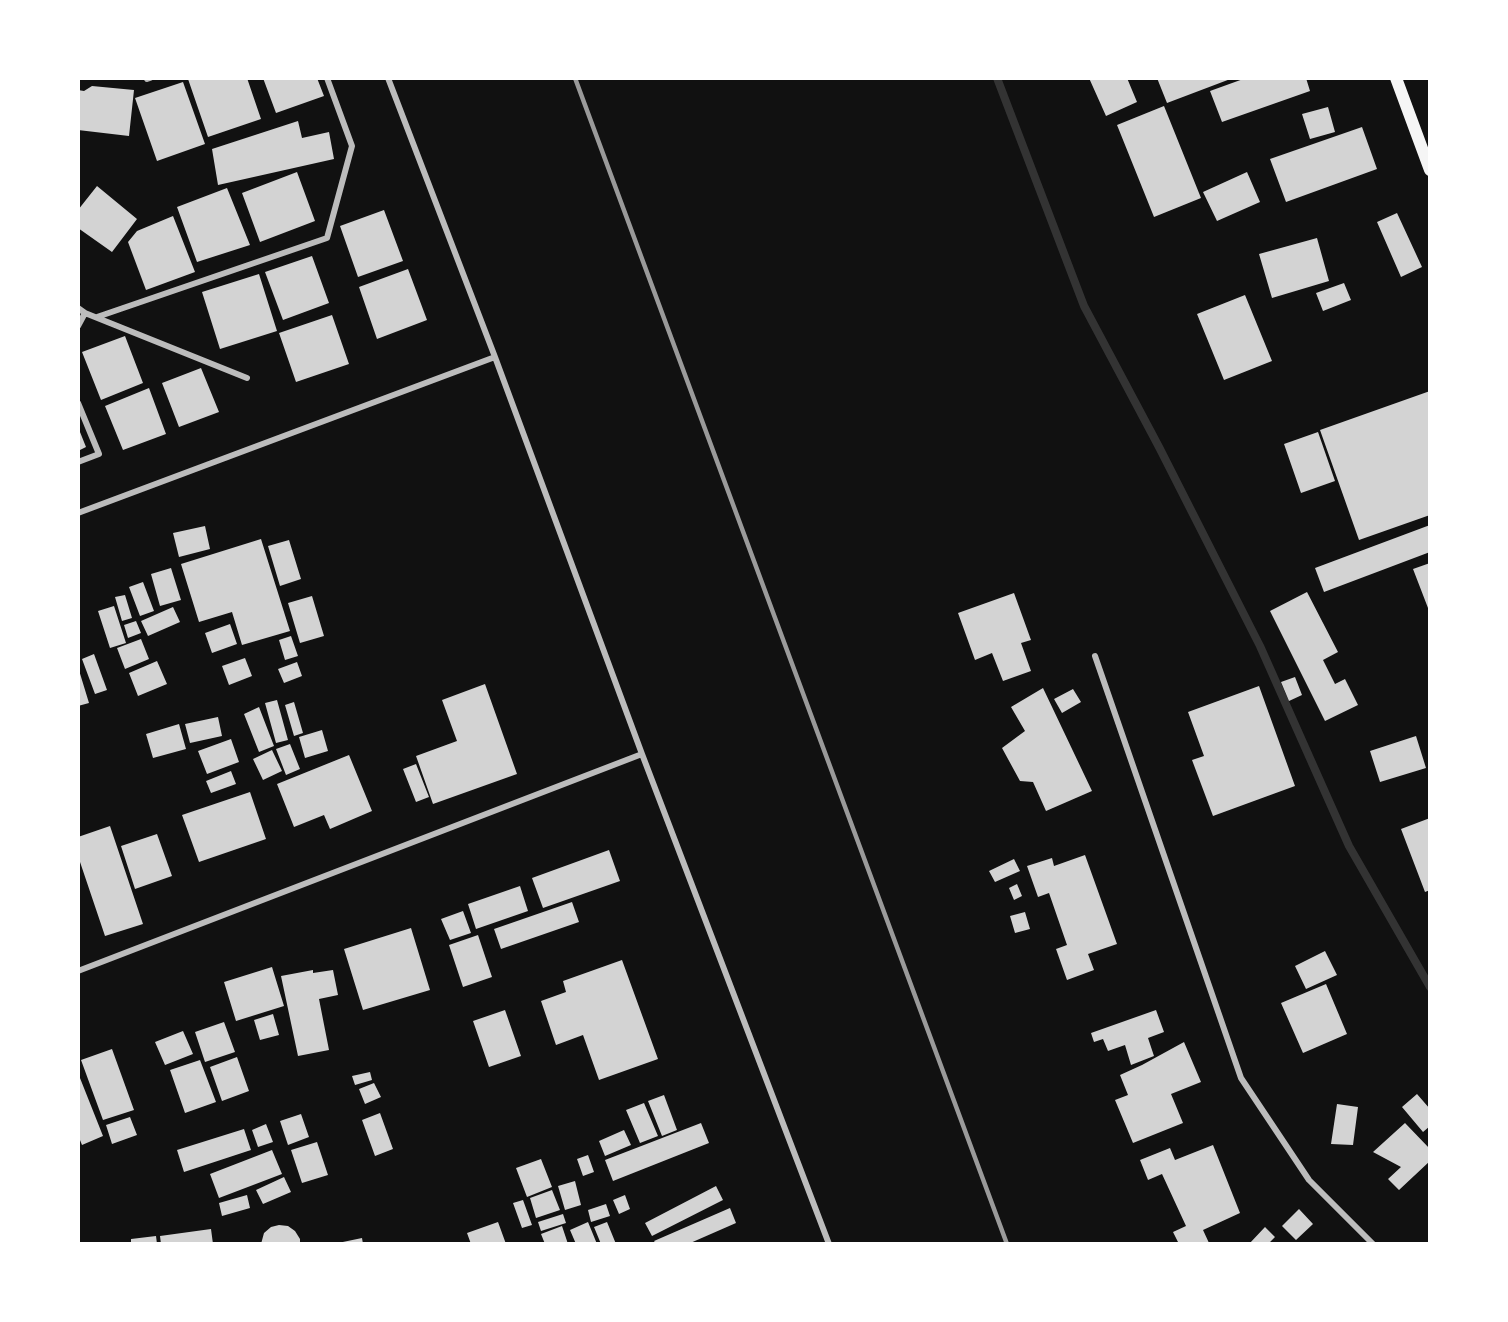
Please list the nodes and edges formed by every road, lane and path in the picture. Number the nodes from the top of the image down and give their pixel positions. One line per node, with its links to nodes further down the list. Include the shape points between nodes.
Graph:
1 (327, 78): 7 (street, via 352,146 327,238)
2 (388, 78): 9 (street)
3 (1396, 78): 4 (main road)
4 (1430, 170)
5 (78, 308): 6 (street)
6 (86, 313): 7 (street); 8 (street)
7 (97, 317): 10 (street)
8 (78, 326)
9 (495, 357): 13 (street); 15 (street)
10 (247, 378)
11 (78, 403): 12 (street, via 99,454)
12 (78, 462)
13 (78, 513)
14 (1095, 656): 18 (street, via 1241,1078 1309,1180)
15 (642, 754): 16 (street); 17 (street)
16 (78, 971)
17 (829, 1244)
18 (1373, 1244)

